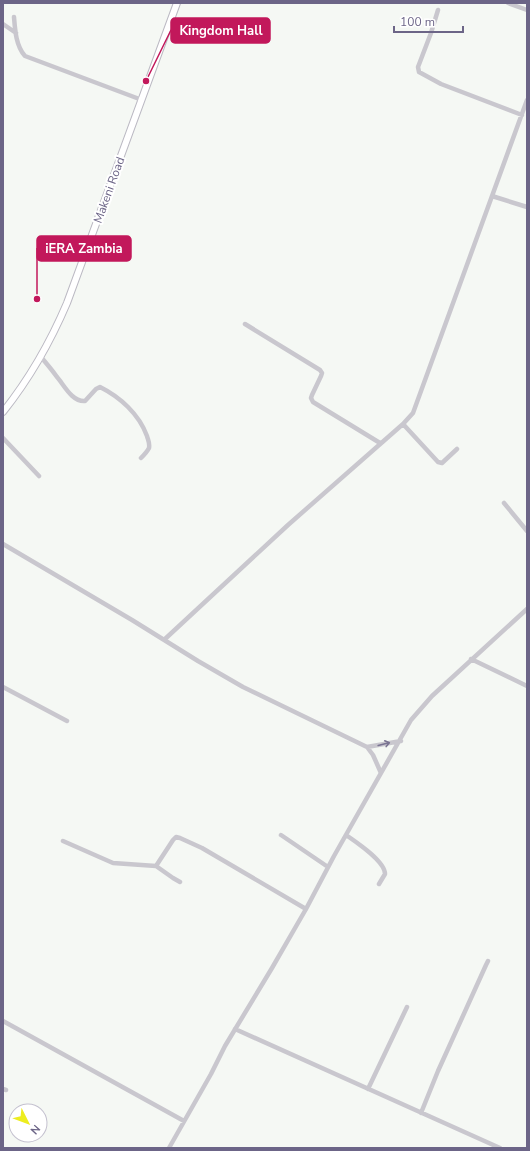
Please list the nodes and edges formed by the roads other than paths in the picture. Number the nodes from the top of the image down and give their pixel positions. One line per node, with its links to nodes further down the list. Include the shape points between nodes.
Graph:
1 (177, 3): 8 (main road, Makeni Road)
2 (508, 3): 4 (street)
3 (438, 10): 10 (street, via 418,67 419,72 448,87)
4 (527, 10)
5 (14, 17): 7 (street)
6 (3, 24): 7 (street)
7 (16, 33): 8 (street, via 22,53 28,58)
8 (142, 100): 14 (main road, Makeni Road, via 67,303)
9 (527, 100): 10 (street)
10 (524, 112): 11 (street)
11 (492, 196): 12 (street); 16 (street, via 417,404)
12 (527, 207)
13 (245, 324): 18 (street, via 320,370 322,376 311,400)
14 (41, 357): 15 (main road, Makeni Road); 20 (street, via 73,396 83,401 100,387 134,413 144,427 149,442 148,450)
15 (3, 412)
16 (403, 424): 18 (street); 19 (street, via 438,462 442,462)
17 (3, 438): 21 (street)
18 (380, 443): 26 (street)
19 (456, 449)
20 (141, 458)
21 (39, 476)
22 (504, 502): 23 (street)
23 (527, 531)
24 (3, 544): 26 (street)
25 (527, 610): 27 (street)
26 (165, 639): 32 (street, via 243,687)
27 (471, 659): 28 (street); 31 (street, via 415,714)
28 (527, 686)
29 (3, 687): 30 (street)
30 (67, 721)
31 (401, 741): 32 (street, one-way to 31); 33 (street)
32 (367, 747): 33 (street)
33 (381, 773): 35 (street)
34 (281, 835): 38 (street)
35 (346, 835): 38 (street); 40 (street, via 384,868 385,874)
36 (63, 841): 37 (street, via 113,863)
37 (156, 866): 39 (street); 41 (street, via 173,840 176,837 180,838 202,848)
38 (328, 867): 41 (street)
39 (180, 882)
40 (378, 884)
41 (306, 909): 45 (street)
42 (488, 961): 47 (street)
43 (407, 1007): 46 (street)
44 (3, 1021): 48 (street)
45 (235, 1029): 46 (street); 48 (street)
46 (368, 1089): 47 (street)
47 (421, 1113): 50 (street)
48 (184, 1121): 49 (street)
49 (169, 1148)
50 (500, 1148)

